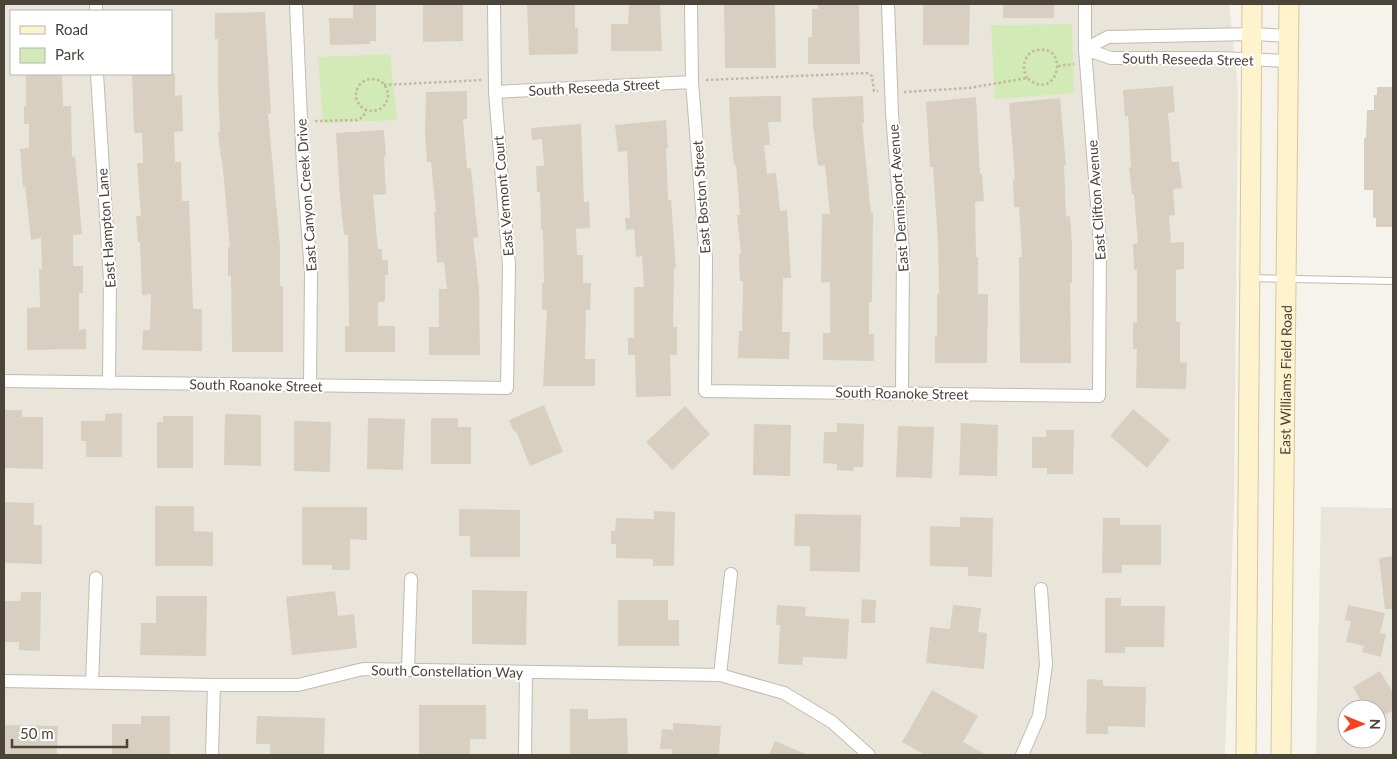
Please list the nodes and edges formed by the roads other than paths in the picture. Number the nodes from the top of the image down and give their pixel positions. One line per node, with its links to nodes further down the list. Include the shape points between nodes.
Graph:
1 (296, 4): 21 (street, East Canyon Creek Drive, via 302,166 311,273)
2 (494, 4): 15 (street, East Vermont Court)
3 (691, 4): 14 (street, East Boston Street)
4 (888, 4): 24 (street, East Dennisport Avenue, via 902,252)
5 (1085, 4): 10 (street, East Clifton Avenue)
6 (1252, 4): 8 (main road)
7 (1289, 4): 9 (main road, East Williams Field Road)
8 (1252, 34): 9 (street, South Reseeda Street); 10 (street, South Reseeda Street, via 1108,37); 11 (main road)
9 (1288, 36): 12 (main road, East Williams Field Road)
10 (1086, 49): 11 (street, South Reseeda Street, via 1111,58); 25 (street, East Clifton Avenue, via 1100,245)
11 (1252, 59): 12 (street, South Reseeda Street); 16 (main road)
12 (1288, 61): 17 (main road, East Williams Field Road)
13 (97, 75): 20 (street, East Hampton Lane, via 110,280)
14 (692, 82): 15 (street, South Reseeda Street); 23 (street, East Boston Street, via 706,259)
15 (495, 92): 22 (street, East Vermont Court, via 508,266)
16 (1250, 278): 17 (lane); 40 (main road)
17 (1286, 280): 18 (lane); 41 (main road, East Williams Field Road)
18 (1393, 281)
19 (4, 381): 20 (street, South Roanoke Street)
20 (109, 383): 21 (street, South Roanoke Street)
21 (310, 385): 22 (street, South Roanoke Street)
22 (508, 388)
23 (705, 391): 24 (street, South Roanoke Street)
24 (902, 393): 25 (street, South Roanoke Street)
25 (1099, 396)
26 (731, 574): 32 (street)
27 (96, 578): 34 (street)
28 (412, 579): 30 (street)
29 (1041, 589): 39 (street, via 1046,665 1039,716)
30 (408, 670): 31 (street, South Constellation Way); 35 (street, South Constellation Way, via 363,669 298,685)
31 (526, 672): 32 (street, South Constellation Way); 37 (street)
32 (720, 676): 38 (street, South Constellation Way, via 784,693 832,722)
33 (4, 681): 34 (street, South Constellation Way)
34 (92, 683): 35 (street, South Constellation Way)
35 (214, 685): 36 (street)
36 (212, 755)
37 (525, 755)
38 (869, 755)
39 (1022, 755)
40 (1246, 755)
41 (1281, 755)

